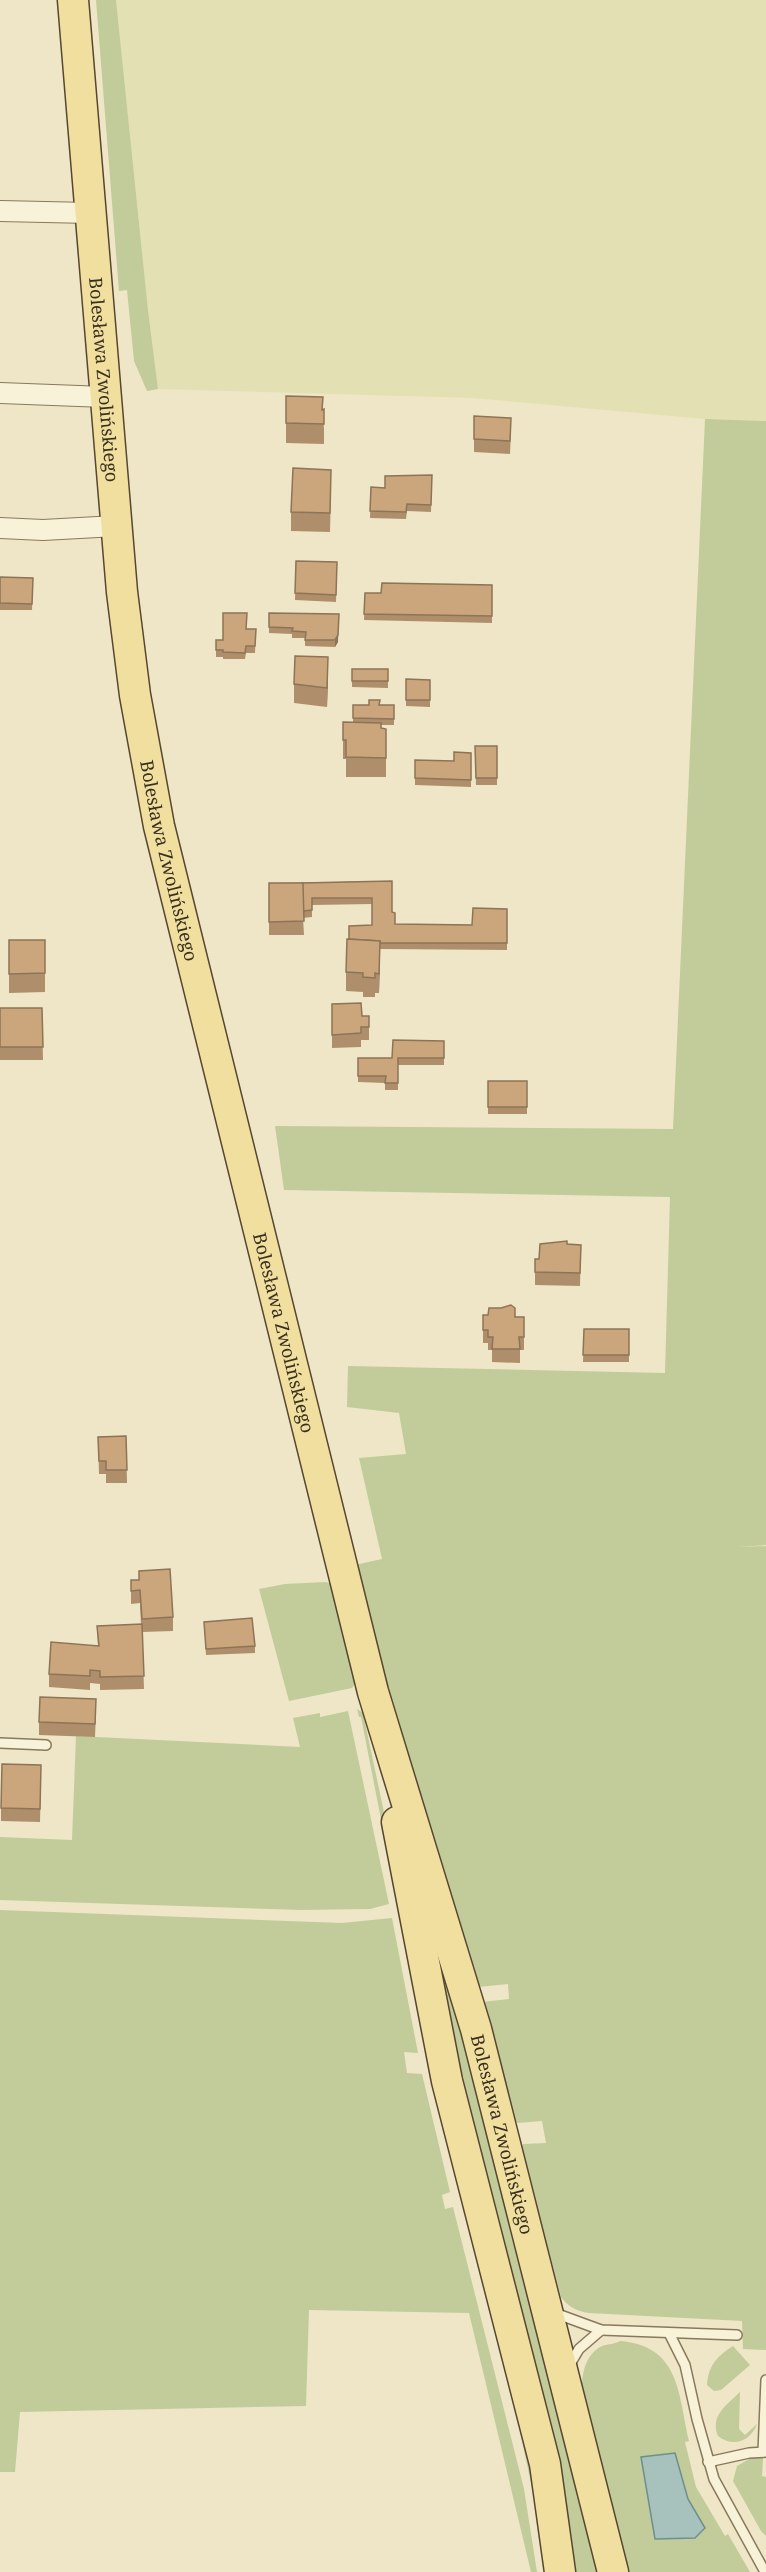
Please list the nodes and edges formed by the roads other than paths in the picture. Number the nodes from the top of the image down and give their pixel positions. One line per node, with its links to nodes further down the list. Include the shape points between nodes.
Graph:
1 (72, 0): 3 (main road, Bolesława Zwolińskiego)
2 (0, 211): 3 (street)
3 (90, 213): 5 (main road, Bolesława Zwolińskiego)
4 (0, 393): 5 (street)
5 (105, 397): 6 (main road, Bolesława Zwolińskiego)
6 (116, 526): 7 (street); 8 (main road, Bolesława Zwolińskiego, via 135,695 159,826)
7 (0, 528)
8 (375, 1702): 11 (main road, Bolesława Zwolińskiego, via 476,2029); 19 (main road, Bolesława Zwolińskiego, via 439,2043 541,2445)
9 (0, 1743): 10 (lane)
10 (46, 1745)
11 (547, 2310): 12 (lane); 15 (main road, Bolesława Zwolińskiego)
12 (601, 2330): 13 (lane); 15 (lane, via 579,2349)
13 (669, 2333): 14 (lane); 18 (lane, via 685,2365)
14 (737, 2335)
15 (563, 2375): 20 (main road, Bolesława Zwolińskiego)
16 (766, 2380): 17 (lane)
17 (765, 2452): 18 (lane)
18 (708, 2462): 21 (lane, via 721,2495)
19 (560, 2572)
20 (613, 2572)
21 (765, 2572)

